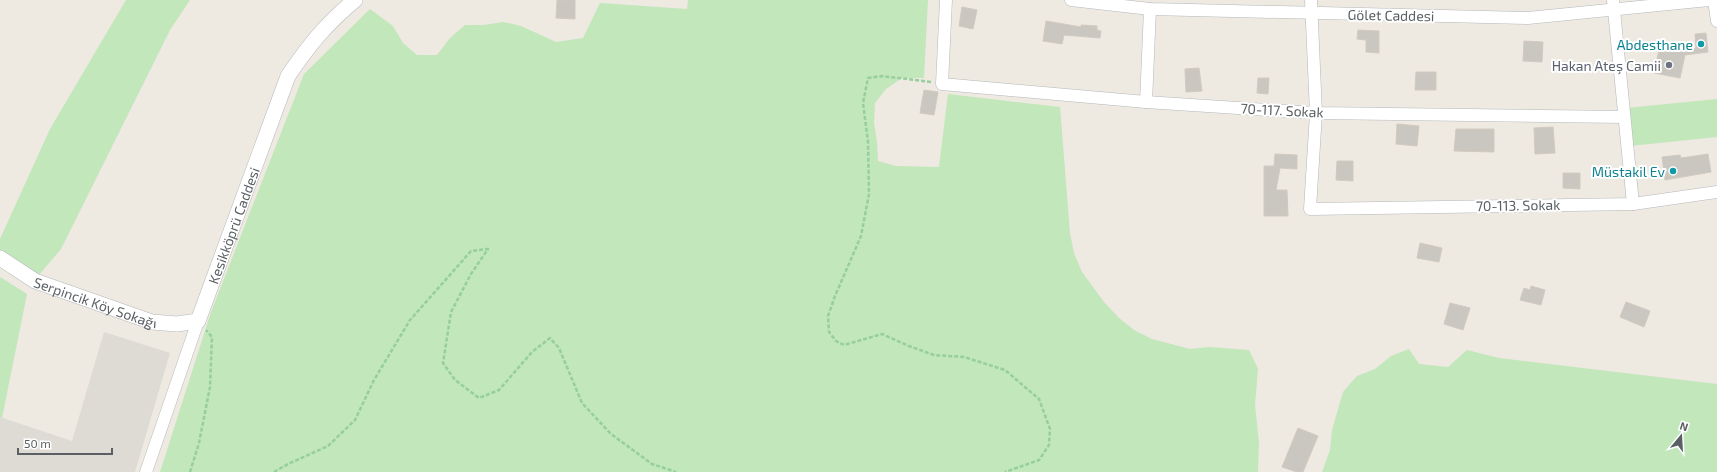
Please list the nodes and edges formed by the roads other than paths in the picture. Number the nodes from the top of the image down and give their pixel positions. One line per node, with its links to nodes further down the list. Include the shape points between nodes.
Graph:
1 (355, 0): 17 (street, Kesikköprü Caddesi, via 332,19 307,47 288,76)
2 (946, 0): 11 (street, 70-117. Sokak, via 942,84)
3 (1071, 0): 8 (street, Gölet Caddesi)
4 (1311, 0): 9 (street)
5 (1709, 0): 7 (street, Gölet Caddesi)
6 (1714, 0): 10 (street)
7 (1613, 5): 9 (street, Gölet Caddesi, via 1528,18); 13 (street)
8 (1150, 9): 9 (street, Gölet Caddesi); 11 (street)
9 (1311, 13): 12 (street)
10 (1717, 21)
11 (1146, 102): 12 (street, 70-117. Sokak)
12 (1316, 113): 13 (street, 70-117. Sokak); 15 (street, 70-113. Sokak, via 1310,209)
13 (1624, 117): 15 (street)
14 (1717, 192): 15 (street, 70-113. Sokak)
15 (1633, 204)
16 (0, 258): 17 (street, Serpincik Köy Sokağı, via 35,281 152,322 177,324)
17 (198, 321): 18 (street, Kesikköprü Caddesi)
18 (146, 472)

